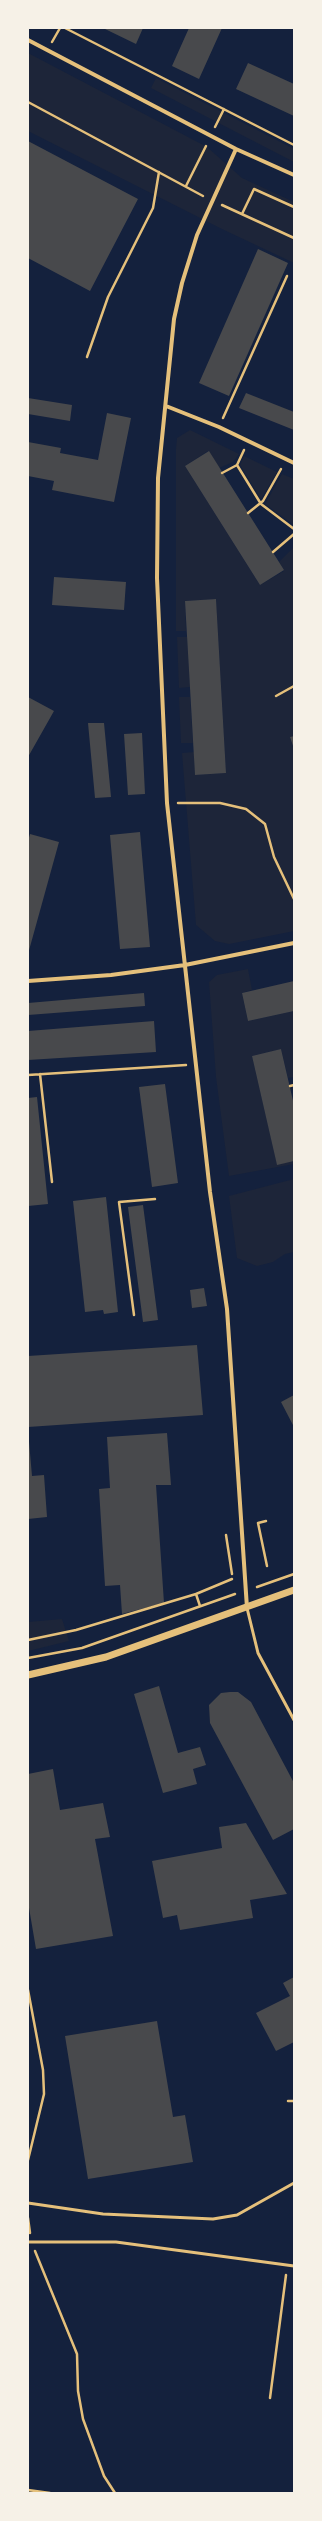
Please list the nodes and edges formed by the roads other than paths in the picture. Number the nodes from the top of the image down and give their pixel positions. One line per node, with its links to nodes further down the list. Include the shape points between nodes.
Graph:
1 (28, 40): 2 (street)
2 (236, 149): 3 (street); 4 (street, via 197,234 182,283 173,326)
3 (294, 175)
4 (166, 406): 5 (street, via 219,427); 7 (street, via 158,478 157,578 167,803)
5 (294, 464)
6 (294, 943): 7 (street)
7 (185, 965): 8 (street, via 111,975); 10 (street, via 210,1192 227,1309)
8 (28, 980)
9 (294, 1590): 10 (street)
10 (247, 1608): 11 (street, via 106,1657); 12 (lane, via 258,1654)
11 (28, 1675)
12 (294, 1720)
13 (294, 2183): 14 (lane, via 237,2214 214,2220 103,2214)
14 (28, 2203)
15 (30, 2242): 16 (lane, via 116,2242)
16 (294, 2266)

